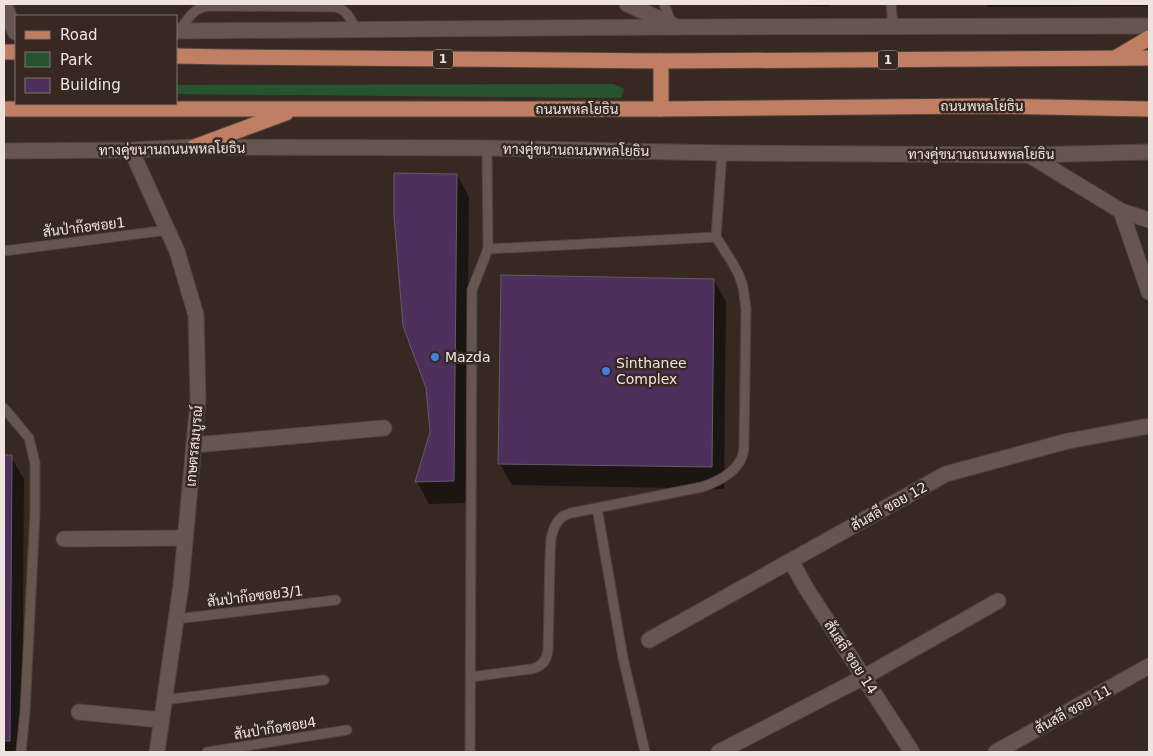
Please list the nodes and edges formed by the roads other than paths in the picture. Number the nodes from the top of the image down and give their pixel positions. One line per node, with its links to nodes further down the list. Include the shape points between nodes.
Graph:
1 (4, 4): 10 (street)
2 (627, 4): 5 (street)
3 (664, 4): 5 (lane)
4 (890, 4): 7 (lane)
5 (675, 26): 7 (street, 1); 8 (street, 1)
6 (1149, 26): 7 (street, 1)
7 (893, 27)
8 (356, 30): 9 (street, 1); 9 (lane, via 348,14 335,7 208,6 190,15)
9 (178, 31)
10 (12, 32)
11 (1149, 38): 13 (main road)
12 (178, 56): 15 (main road, 1)
13 (1115, 58): 14 (main road, 1); 15 (main road, 1)
14 (1149, 58)
15 (661, 61): 17 (main road)
16 (4, 109): 19 (main road, ถนนพหลโยธิน)
17 (661, 109): 18 (main road, ถนนพหลโยธิน, via 985,106); 19 (main road, ถนนพหลโยธิน)
18 (1149, 109)
19 (296, 110): 20 (main road)
20 (194, 147): 21 (street, ทางคู่ขนานถนนพหลโยธิน); 22 (street, ทางคู่ขนานถนนพหลโยธิน)
21 (487, 148): 25 (street, ทางคู่ขนานถนนพหลโยธิน); 31 (lane)
22 (131, 150): 23 (street, ทางคู่ขนานถนนพหลโยธิน); 29 (street, เกษตรสมบูรณ์)
23 (4, 151)
24 (1149, 152): 26 (street, ทางคู่ขนานถนนพหลโยธิน)
25 (722, 154): 26 (street, ทางคู่ขนานถนนพหลโยธิน); 30 (lane)
26 (1029, 155): 27 (street)
27 (1122, 211): 28 (street); 33 (street)
28 (1149, 220)
29 (168, 230): 32 (lane, สันป่าก๊อซอย1); 37 (street, เกษตรสมบูรณ์, via 196,314 198,400)
30 (716, 237): 31 (lane); 38 (lane, via 736,269 745,297 744,443 741,460 730,473 712,484)
31 (488, 249): 47 (lane, via 472,290)
32 (4, 251)
33 (1149, 292)
34 (4, 408): 54 (lane, via 29,438 35,463)
35 (1149, 426): 41 (street, สันสลี ซอย 12, via 1068,440 946,474)
36 (384, 428): 37 (street)
37 (194, 445): 40 (street, เกษตรสมบูรณ์)
38 (597, 508): 47 (lane, via 563,516 554,528 545,660 536,668); 58 (lane, via 623,658)
39 (64, 538): 40 (street)
40 (185, 538): 44 (street, เกษตรสมบูรณ์)
41 (791, 561): 45 (street, สันสลี ซอย 12); 48 (street, สันสลี ซอย 14)
42 (336, 600): 44 (lane, สันป่าก๊อซอย3/1)
43 (998, 601): 48 (street)
44 (176, 619): 50 (street, เกษตรสมบูรณ์)
45 (649, 640)
46 (1149, 666): 61 (street, สันสลี ซอย 11)
47 (471, 677): 57 (lane)
48 (864, 677): 59 (street); 60 (street, สันสลี ซอย 14)
49 (324, 680): 50 (lane)
50 (164, 700): 52 (street, เกษตรสมบูรณ์)
51 (79, 712): 52 (street)
52 (161, 720): 55 (street, เกษตรสมบูรณ์)
53 (347, 730): 56 (lane, สันป่าก๊อซอย4)
54 (21, 752)
55 (157, 752)
56 (207, 752)
57 (470, 752)
58 (645, 752)
59 (719, 752)
60 (912, 752)
61 (996, 752)

